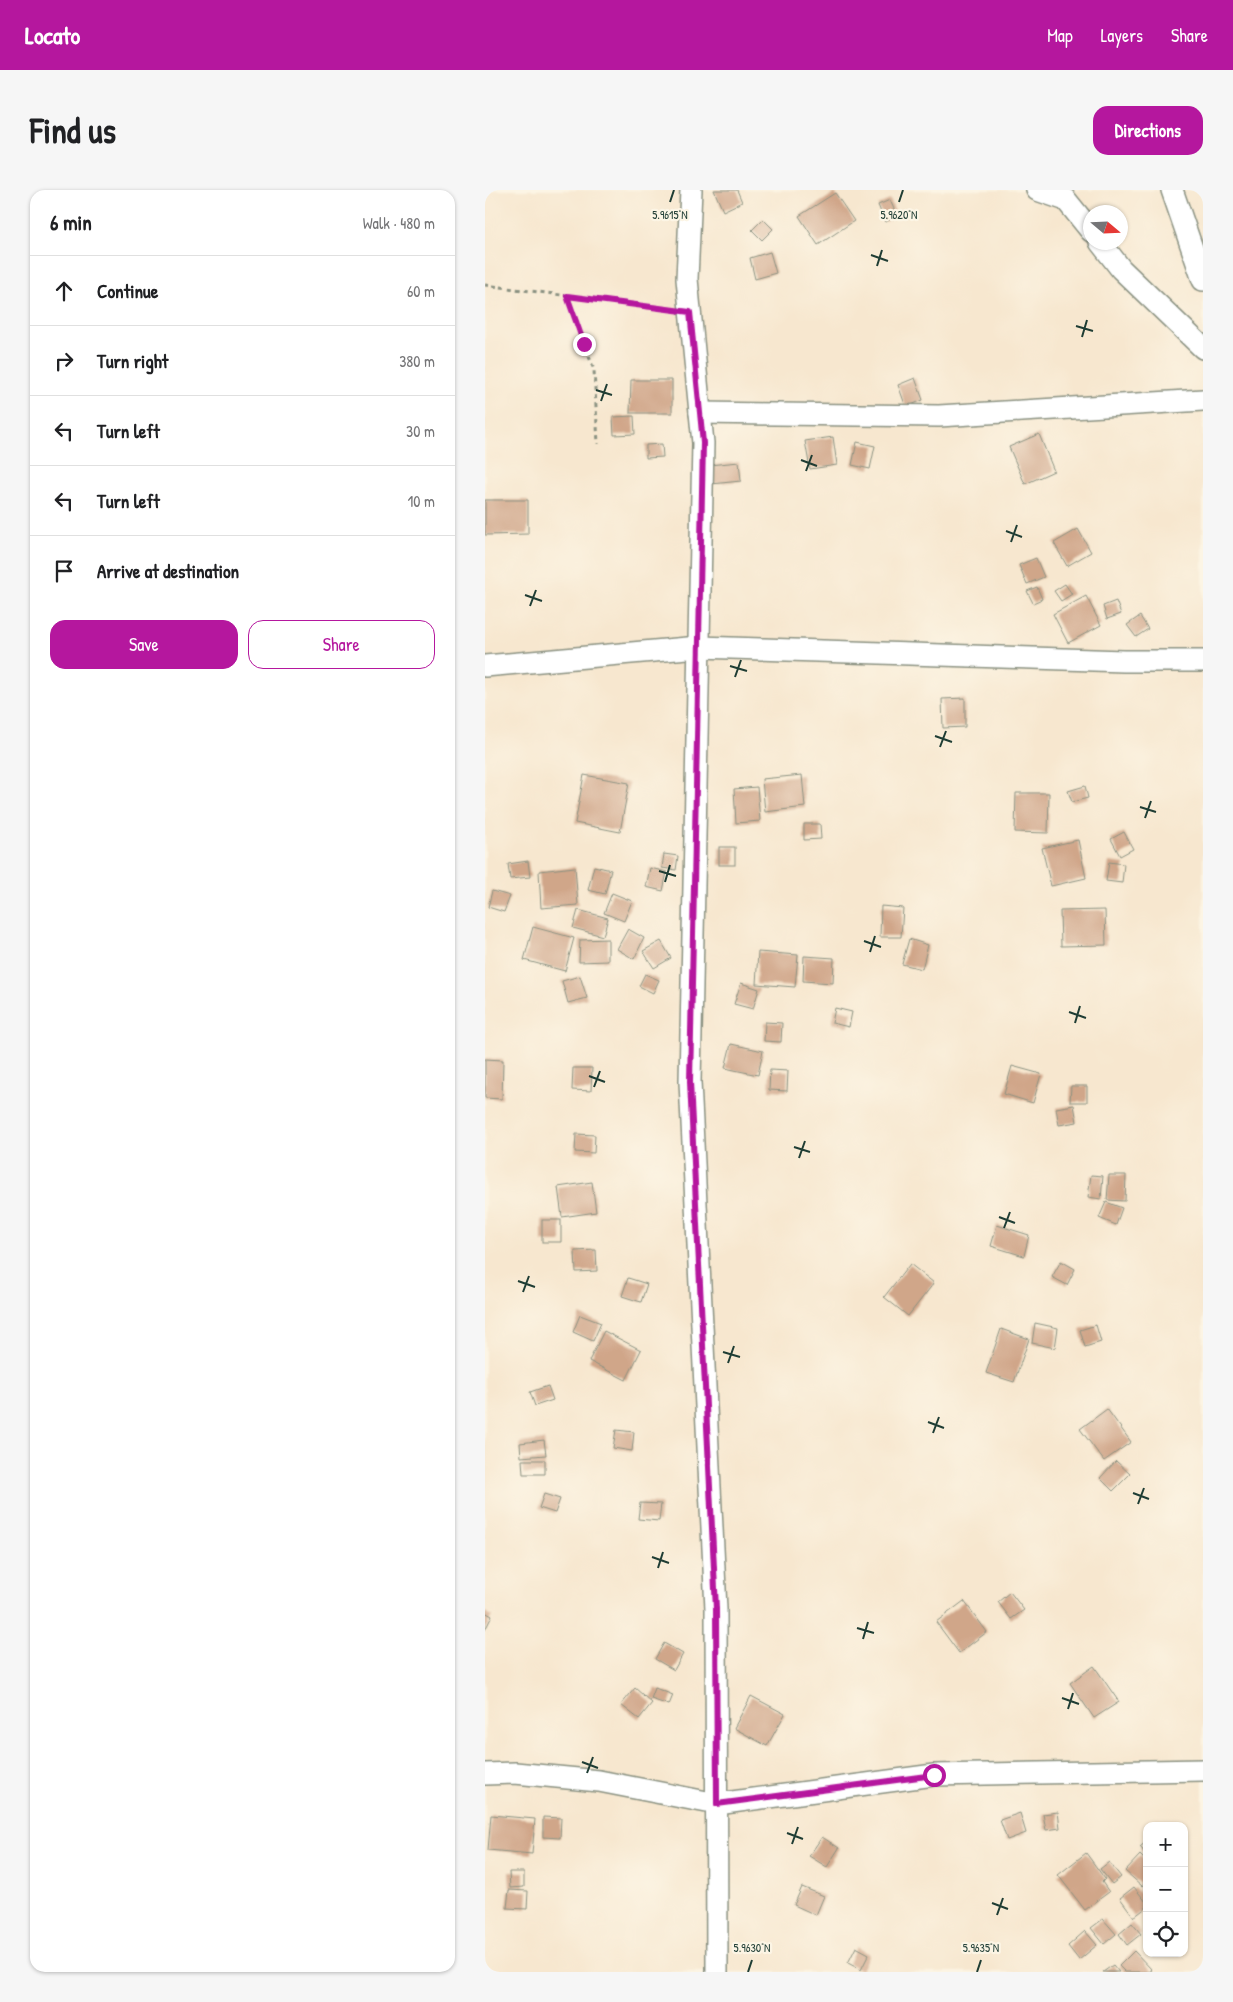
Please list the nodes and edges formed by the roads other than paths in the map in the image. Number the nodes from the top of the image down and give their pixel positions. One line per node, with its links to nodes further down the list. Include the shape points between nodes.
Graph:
1 (691, 190): 9 (street, via 687,279)
2 (1037, 190): 4 (street, via 1066,200)
3 (1172, 190): 6 (street)
4 (1083, 221)
5 (1106, 250): 7 (street)
6 (1203, 280)
7 (1203, 348)
8 (1203, 400): 9 (street, via 939,416)
9 (700, 413): 10 (street, via 703,443)
10 (699, 647): 11 (street); 12 (street); 15 (street, via 690,1082 716,1609)
11 (1203, 661)
12 (485, 666)
13 (1203, 1770): 15 (street, via 934,1775)
14 (485, 1774): 15 (street, via 515,1773 599,1781)
15 (717, 1804): 16 (street)
16 (717, 1972)

